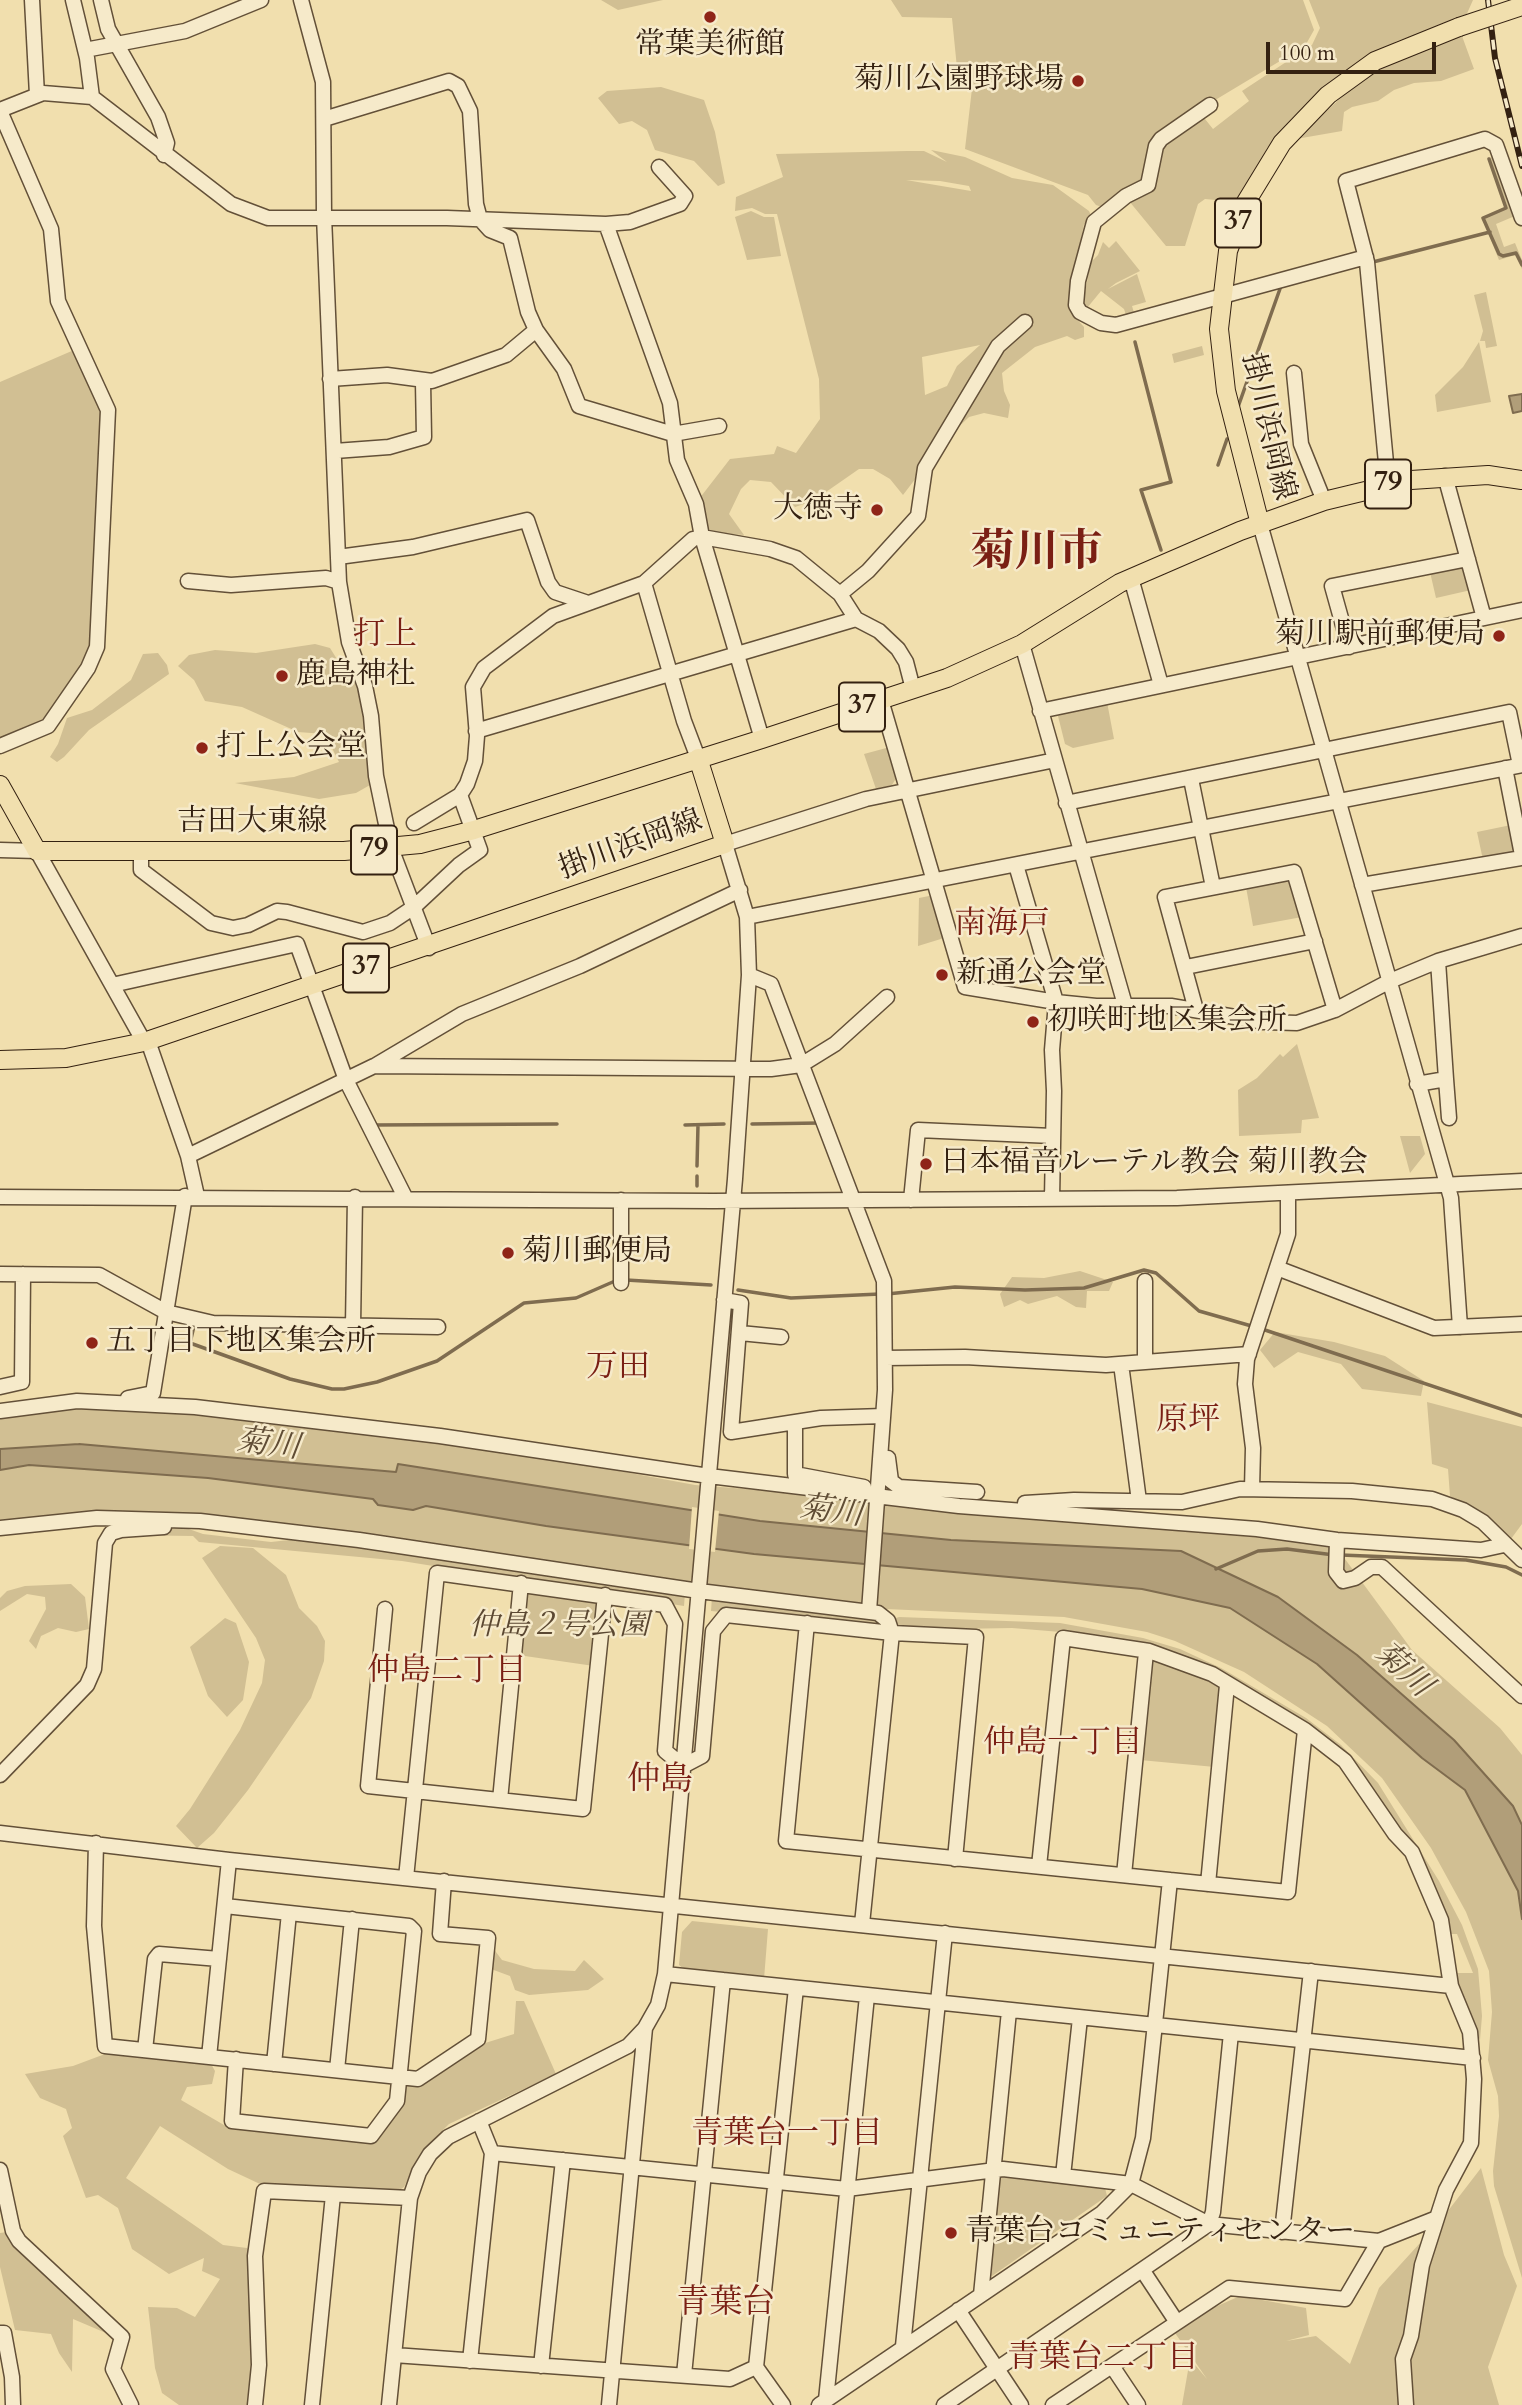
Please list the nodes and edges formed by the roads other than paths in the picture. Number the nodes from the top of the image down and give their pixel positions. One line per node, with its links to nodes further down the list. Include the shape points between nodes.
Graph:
1 (32, 0): 10 (street)
2 (73, 0): 9 (street)
3 (101, 0): 8 (street)
4 (261, 0): 8 (street, via 185,31)
5 (301, 0): 14 (street, via 323,82)
6 (1514, 0): 7 (street)
7 (1522, 9): 22 (main road, 掛川浜岡線 / 37, bridge, via 1460,27 1369,65 1328,96 1289,134 1246,202 1228,251)
8 (117, 44): 9 (street); 15 (street, via 158,117 167,143)
9 (85, 50): 11 (street)
10 (37, 95): 11 (street); 13 (street)
11 (92, 97): 15 (street)
12 (1210, 105): 22 (street, via 1161,139 1148,186 1126,196 1094,222 1076,305 1090,319 1116,325)
13 (0, 111): 59 (street, via 51,229 58,301 108,410 97,648 48,726)
14 (324, 119): 17 (street); 19 (street, via 449,81 458,86 470,111)
15 (164, 155): 17 (street, via 231,204 268,218)
16 (659, 167): 20 (street, via 685,196 680,204 630,222)
17 (324, 216): 19 (street); 26 (street)
18 (1522, 218): 21 (street, via 1496,145 1485,139 1346,181)
19 (480, 219): 20 (street); 24 (street, via 490,230 510,238 517,276)
20 (606, 224): 29 (street, via 670,403)
21 (1367, 262): 22 (street); 33 (street)
22 (1222, 297): 35 (main road, 掛川浜岡線 / 37, via 1219,329 1226,391)
23 (1025, 322): 43 (street, via 998,346 925,468 918,516 868,571)
24 (536, 330): 27 (street, via 506,355); 29 (street, via 564,369 579,406)
25 (1294, 373): 34 (street, via 1301,444)
26 (330, 379): 27 (street, via 387,375); 30 (street)
27 (424, 382): 30 (street, via 424,437 389,447)
28 (719, 426): 29 (street)
29 (673, 434): 36 (street)
30 (335, 451): 37 (street)
31 (1445, 476): 32 (main road, 79); 33 (main road, 79); 38 (street)
32 (1522, 480)
33 (1388, 484): 34 (main road, 79)
34 (1324, 501): 35 (main road, 79)
35 (1260, 524): 39 (main road, 掛川浜岡線 / 37); 51 (street)
36 (702, 537): 42 (street, via 693,539); 43 (street, via 796,558); 50 (street)
37 (338, 557): 41 (street); 44 (street, via 413,547 527,520 555,592)
38 (1468, 559): 46 (street); 49 (street, via 1332,586)
39 (1131, 578): 48 (main road, 掛川浜岡線 / 37); 53 (street)
40 (188, 581): 41 (street, via 231,585 326,578)
41 (339, 582): 74 (street, via 349,642 371,716 376,776)
42 (644, 583): 44 (street); 52 (street)
43 (840, 594): 47 (street)
44 (585, 602): 57 (street, via 553,616 484,668 472,687)
45 (1522, 610): 46 (street)
46 (1484, 618): 49 (street)
47 (856, 619): 50 (street); 54 (street, via 879,631 903,656)
48 (1023, 644): 54 (main road, 掛川浜岡線 / 37); 56 (street)
49 (1349, 647): 51 (street)
50 (737, 654): 52 (street); 58 (street)
51 (1296, 658): 53 (street); 60 (street)
52 (669, 674): 57 (street); 61 (street)
53 (1161, 685): 56 (street)
54 (913, 690): 55 (main road, 掛川浜岡線 / 37)
55 (881, 700): 58 (main road, 掛川浜岡線 / 37); 66 (street)
56 (1040, 711): 62 (street)
57 (476, 731): 67 (street, via 475,761)
58 (762, 739): 61 (main road, 掛川浜岡線 / 37)
59 (0, 746)
60 (1324, 751): 63 (street, via 1509,712); 64 (street); 68 (street)
61 (698, 758): 72 (main road, 吉田大東線 / 79); 73 (main road, 掛川浜岡線)
62 (1055, 760): 66 (street); 69 (street)
63 (1516, 766): 68 (street); 79 (street)
64 (1191, 779): 69 (street); 71 (street)
65 (0, 785): 77 (main road)
66 (907, 791): 73 (street, via 866,799); 81 (street)
67 (460, 795): 70 (street); 72 (street)
68 (1338, 801): 71 (street); 82 (street)
69 (1066, 803): 78 (street)
70 (414, 823)
71 (1201, 828): 78 (street); 83 (street)
72 (474, 830): 74 (main road, 吉田大東線 / 79); 85 (street, via 480,850)
73 (725, 844): 84 (street); 89 (main road, 掛川浜岡線 / 37)
74 (391, 848): 76 (main road, 吉田大東線 / 79); 85 (street)
75 (0, 850): 77 (street)
76 (141, 850): 77 (main road, 吉田大東線 / 79); 85 (street, via 141,870 211,923 233,928 277,911 363,932)
77 (37, 851): 94 (street)
78 (1083, 852): 80 (street); 98 (street)
79 (1522, 857): 82 (street)
80 (1016, 865): 81 (street); 97 (street)
81 (933, 881): 86 (street); 97 (street, via 965,987)
82 (1362, 886): 93 (street)
83 (1213, 887): 88 (street, via 1293,872); 91 (street, via 1165,897)
84 (740, 890): 86 (street); 104 (street, via 580,967 462,1014)
85 (414, 908): 89 (street)
86 (747, 917): 92 (street)
87 (1522, 936): 90 (street)
88 (1315, 941): 91 (street); 100 (street)
89 (429, 948): 95 (main road, 掛川浜岡線 / 37)
90 (1438, 961): 93 (street); 106 (street)
91 (1186, 967): 99 (street)
92 (749, 975): 103 (street, via 771,984); 105 (street)
93 (1390, 981): 100 (street); 108 (street)
94 (112, 985): 95 (street, via 297,944); 101 (street)
95 (312, 986): 101 (main road, 掛川浜岡線 / 37); 107 (street)
96 (887, 996): 103 (street, via 835,1044)
97 (1056, 1002): 98 (street); 110 (street)
98 (1125, 1005): 99 (street)
99 (1196, 1010): 100 (street, via 1297,1023)
100 (1335, 1010)
101 (146, 1042): 102 (main road, 掛川浜岡線 / 37, via 66,1058); 111 (street)
102 (0, 1060)
103 (801, 1065): 105 (street); 123 (street)
104 (374, 1066): 105 (street); 107 (street)
105 (742, 1069): 121 (street)
106 (1446, 1079): 108 (street); 109 (street)
107 (346, 1080): 111 (street); 118 (street)
108 (1417, 1084): 113 (street)
109 (1449, 1118)
110 (1052, 1136): 119 (street); 122 (street, via 918,1130)
111 (188, 1156): 115 (street)
112 (1522, 1181): 113 (street)
113 (1445, 1184): 114 (street); 134 (street, via 1451,1198)
114 (1288, 1193): 119 (street); 124 (street, via 1289,1234)
115 (191, 1196): 116 (street); 117 (street); 130 (street)
116 (0, 1197)
117 (355, 1197): 118 (street); 132 (street)
118 (405, 1197): 120 (street)
119 (1052, 1199): 122 (street)
120 (621, 1200): 121 (street); 127 (street)
121 (732, 1200): 123 (street); 129 (street)
122 (911, 1200): 123 (street)
123 (853, 1201): 138 (street, via 884,1280)
124 (1277, 1268): 134 (street, via 1434,1328); 137 (street)
125 (0, 1274): 126 (street)
126 (23, 1274): 130 (street, via 99,1275); 141 (street, via 22,1382)
127 (621, 1280)
128 (1145, 1281): 139 (street)
129 (724, 1297): 135 (street, via 741,1303); 147 (street)
130 (166, 1312): 132 (street, via 212,1323); 143 (street, via 153,1392)
131 (1522, 1324): 134 (street)
132 (353, 1326): 133 (street)
133 (438, 1327)
134 (1460, 1327)
135 (740, 1333): 136 (street); 146 (street, via 731,1432)
136 (781, 1336)
137 (1249, 1354): 139 (street); 148 (street, via 1245,1384 1253,1448)
138 (885, 1358): 140 (street); 142 (street)
139 (1144, 1362): 140 (street)
140 (1121, 1364): 151 (street)
141 (0, 1387)
142 (885, 1390): 145 (street); 150 (street, via 891,1480 899,1487)
143 (109, 1402): 144 (street, via 77,1401); 147 (street, via 195,1407 440,1436)
144 (0, 1411)
145 (883, 1416): 146 (street); 149 (street)
146 (795, 1422): 149 (street, via 795,1474 832,1479)
147 (709, 1478): 149 (street); 158 (street)
148 (1252, 1489): 151 (street, via 1182,1503); 155 (street, via 1352,1491 1432,1499 1483,1522)
149 (879, 1496): 150 (street); 160 (street)
150 (976, 1499): 151 (street); 154 (street)
151 (1139, 1502)
152 (200, 1521): 153 (street, via 97,1518); 158 (street); 169 (street, via 111,1534 105,1543 94,1669 87,1685)
153 (0, 1528)
154 (1337, 1541): 155 (street, via 1481,1550); 166 (street, via 1336,1573 1343,1581 1371,1567 1382,1567)
155 (1504, 1545): 156 (street)
156 (1522, 1560)
157 (521, 1583): 159 (street); 170 (street, via 438,1573); 171 (street)
158 (699, 1589): 160 (street); 168 (street)
159 (605, 1595): 168 (street, via 665,1605 671,1612 676,1624 665,1751); 171 (street, via 583,1809)
160 (869, 1608): 163 (street, via 888,1621)
161 (385, 1609): 170 (street, via 368,1786)
162 (807, 1623): 163 (street); 168 (street, via 726,1615 713,1631 702,1756); 174 (street, via 786,1841)
163 (892, 1633): 174 (street); 175 (street, via 976,1637)
164 (1146, 1652): 165 (street, via 1212,1674); 177 (street, via 1063,1638); 178 (street)
165 (1227, 1685): 167 (street); 182 (street)
166 (1522, 1696)
167 (1305, 1730): 182 (street, via 1288,1892); 194 (street, via 1345,1761 1415,1856 1441,1920)
168 (683, 1766): 184 (street)
169 (0, 1775)
170 (414, 1791): 171 (street); 179 (street)
171 (500, 1800)
172 (0, 1833): 173 (street)
173 (96, 1843): 176 (street); 204 (street, via 94,1926 105,2046)
174 (869, 1850): 175 (street); 187 (street)
175 (955, 1859): 177 (street)
176 (229, 1860): 179 (street); 183 (street)
177 (1039, 1866): 178 (street)
178 (1124, 1875): 180 (street)
179 (406, 1878): 181 (street)
180 (1170, 1880): 182 (street); 189 (street)
181 (444, 1881): 184 (street); 210 (street, via 440,1934 488,1938 478,2039 418,2079)
182 (1208, 1884)
183 (225, 1906): 185 (street); 190 (street)
184 (671, 1906): 187 (street); 192 (street)
185 (289, 1913): 186 (street); 208 (street)
186 (352, 1919): 209 (street); 210 (street, via 409,1926 414,1931)
187 (862, 1924): 188 (street)
188 (945, 1933): 189 (street); 197 (street)
189 (1162, 1957): 191 (street); 200 (street)
190 (219, 1959): 204 (street, via 159,1954); 205 (street)
191 (1311, 1971): 194 (street); 203 (street)
192 (665, 1974): 193 (street); 201 (street, via 658,2006)
193 (723, 1980): 195 (street); 217 (street)
194 (1451, 1986): 206 (street, via 1470,2032)
195 (796, 1988): 196 (street); 220 (street)
196 (867, 1996): 197 (street); 222 (street)
197 (937, 2003): 198 (street); 219 (street)
198 (1009, 2011): 199 (street); 215 (street)
199 (1080, 2018): 200 (street); 218 (street)
200 (1155, 2024): 202 (street); 221 (street, via 1143,2138)
201 (645, 2028): 211 (street, via 612,2057); 214 (street)
202 (1231, 2033): 203 (street); 226 (street)
203 (1301, 2040): 206 (street); 227 (street)
204 (145, 2050): 205 (street)
205 (209, 2057): 207 (street)
206 (1473, 2058): 225 (street, via 1471,2143)
207 (236, 2059): 208 (street); 210 (street, via 232,2122 371,2136 393,2110)
208 (274, 2064): 209 (street)
209 (337, 2070): 210 (street)
210 (400, 2077)
211 (479, 2120): 212 (street); 224 (street, via 448,2137 430,2154)
212 (492, 2153): 213 (street); 236 (street)
213 (563, 2160): 214 (street); 237 (street)
214 (634, 2167): 217 (street); 241 (street)
215 (992, 2169): 218 (street); 219 (street); 230 (street)
216 (0, 2170): 245 (street, via 19,2241 122,2337 113,2369)
217 (704, 2175): 220 (street); 242 (street)
218 (1063, 2176): 221 (street)
219 (919, 2179): 222 (street); 234 (street)
220 (776, 2183): 222 (street); 239 (street)
221 (1131, 2184): 226 (street); 230 (street, via 1102,2213)
222 (847, 2189): 243 (street)
223 (333, 2195): 224 (street); 246 (street, via 264,2191 255,2256 259,2365); 247 (street)
224 (410, 2198): 235 (street)
225 (1437, 2218): 228 (street); 255 (street, via 1422,2265 1403,2359)
226 (1209, 2224): 227 (street); 229 (street)
227 (1282, 2232): 228 (street)
228 (1379, 2241): 232 (street, via 1345,2299 1229,2288)
229 (1143, 2272): 232 (street); 240 (street)
230 (981, 2295): 231 (street)
231 (958, 2310): 234 (street); 240 (street)
232 (1176, 2321): 238 (street)
233 (0, 2333): 244 (street, via 4,2333 12,2377)
234 (903, 2346): 243 (street)
235 (394, 2355): 236 (street); 248 (street)
236 (470, 2361): 237 (street)
237 (541, 2366): 241 (street)
238 (1112, 2366): 253 (street); 254 (street)
239 (756, 2367): 242 (street, via 730,2379); 250 (street)
240 (997, 2369): 251 (street); 252 (street)
241 (612, 2370): 242 (street); 249 (street)
242 (684, 2375)
243 (823, 2402)
244 (9, 2404)
245 (131, 2405)
246 (255, 2405)
247 (312, 2405)
248 (389, 2405)
249 (609, 2405)
250 (782, 2405)
251 (944, 2405)
252 (1021, 2405)
253 (1052, 2405)
254 (1138, 2405)
255 (1406, 2405)

